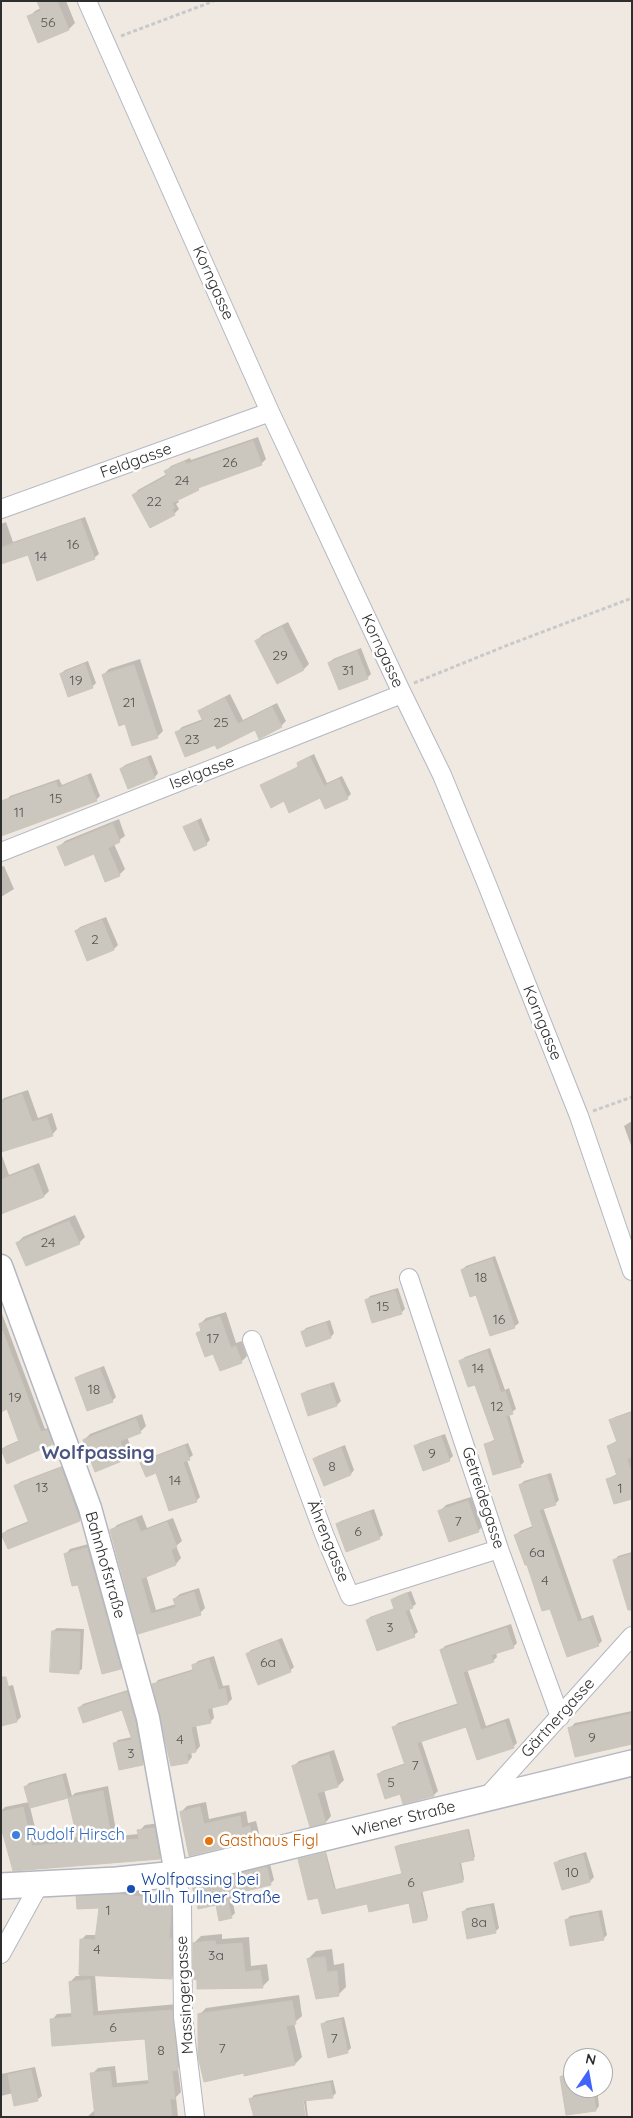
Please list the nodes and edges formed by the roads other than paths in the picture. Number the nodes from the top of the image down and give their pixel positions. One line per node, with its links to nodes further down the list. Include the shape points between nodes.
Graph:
1 (87, 1): 2 (street, Korngasse)
2 (270, 412): 3 (street, Feldgasse); 4 (street, Korngasse)
3 (1, 509)
4 (401, 692): 5 (street, Iselgasse); 7 (street, Korngasse, via 442,774 486,882 579,1116)
5 (1, 852)
6 (1, 1266): 15 (street, Bahnhofstraße, via 92,1518 148,1718)
7 (632, 1271)
8 (409, 1278): 10 (street, Getreidegasse)
9 (252, 1340): 10 (street, Ährengasse, via 350,1596)
10 (499, 1549): 12 (street, Getreidegasse)
11 (632, 1636): 12 (street, Gärtnergasse)
12 (560, 1717): 14 (street, Gärtnergasse)
13 (632, 1763): 14 (main road, Wiener Straße)
14 (484, 1800): 15 (main road, Wiener Straße)
15 (176, 1874): 16 (main road, Wiener Straße); 19 (street, Massingergasse, via 182,1905 183,2017)
16 (39, 1885): 17 (main road, Wiener Straße); 18 (street)
17 (1, 1886)
18 (1, 1954)
19 (194, 2117)

